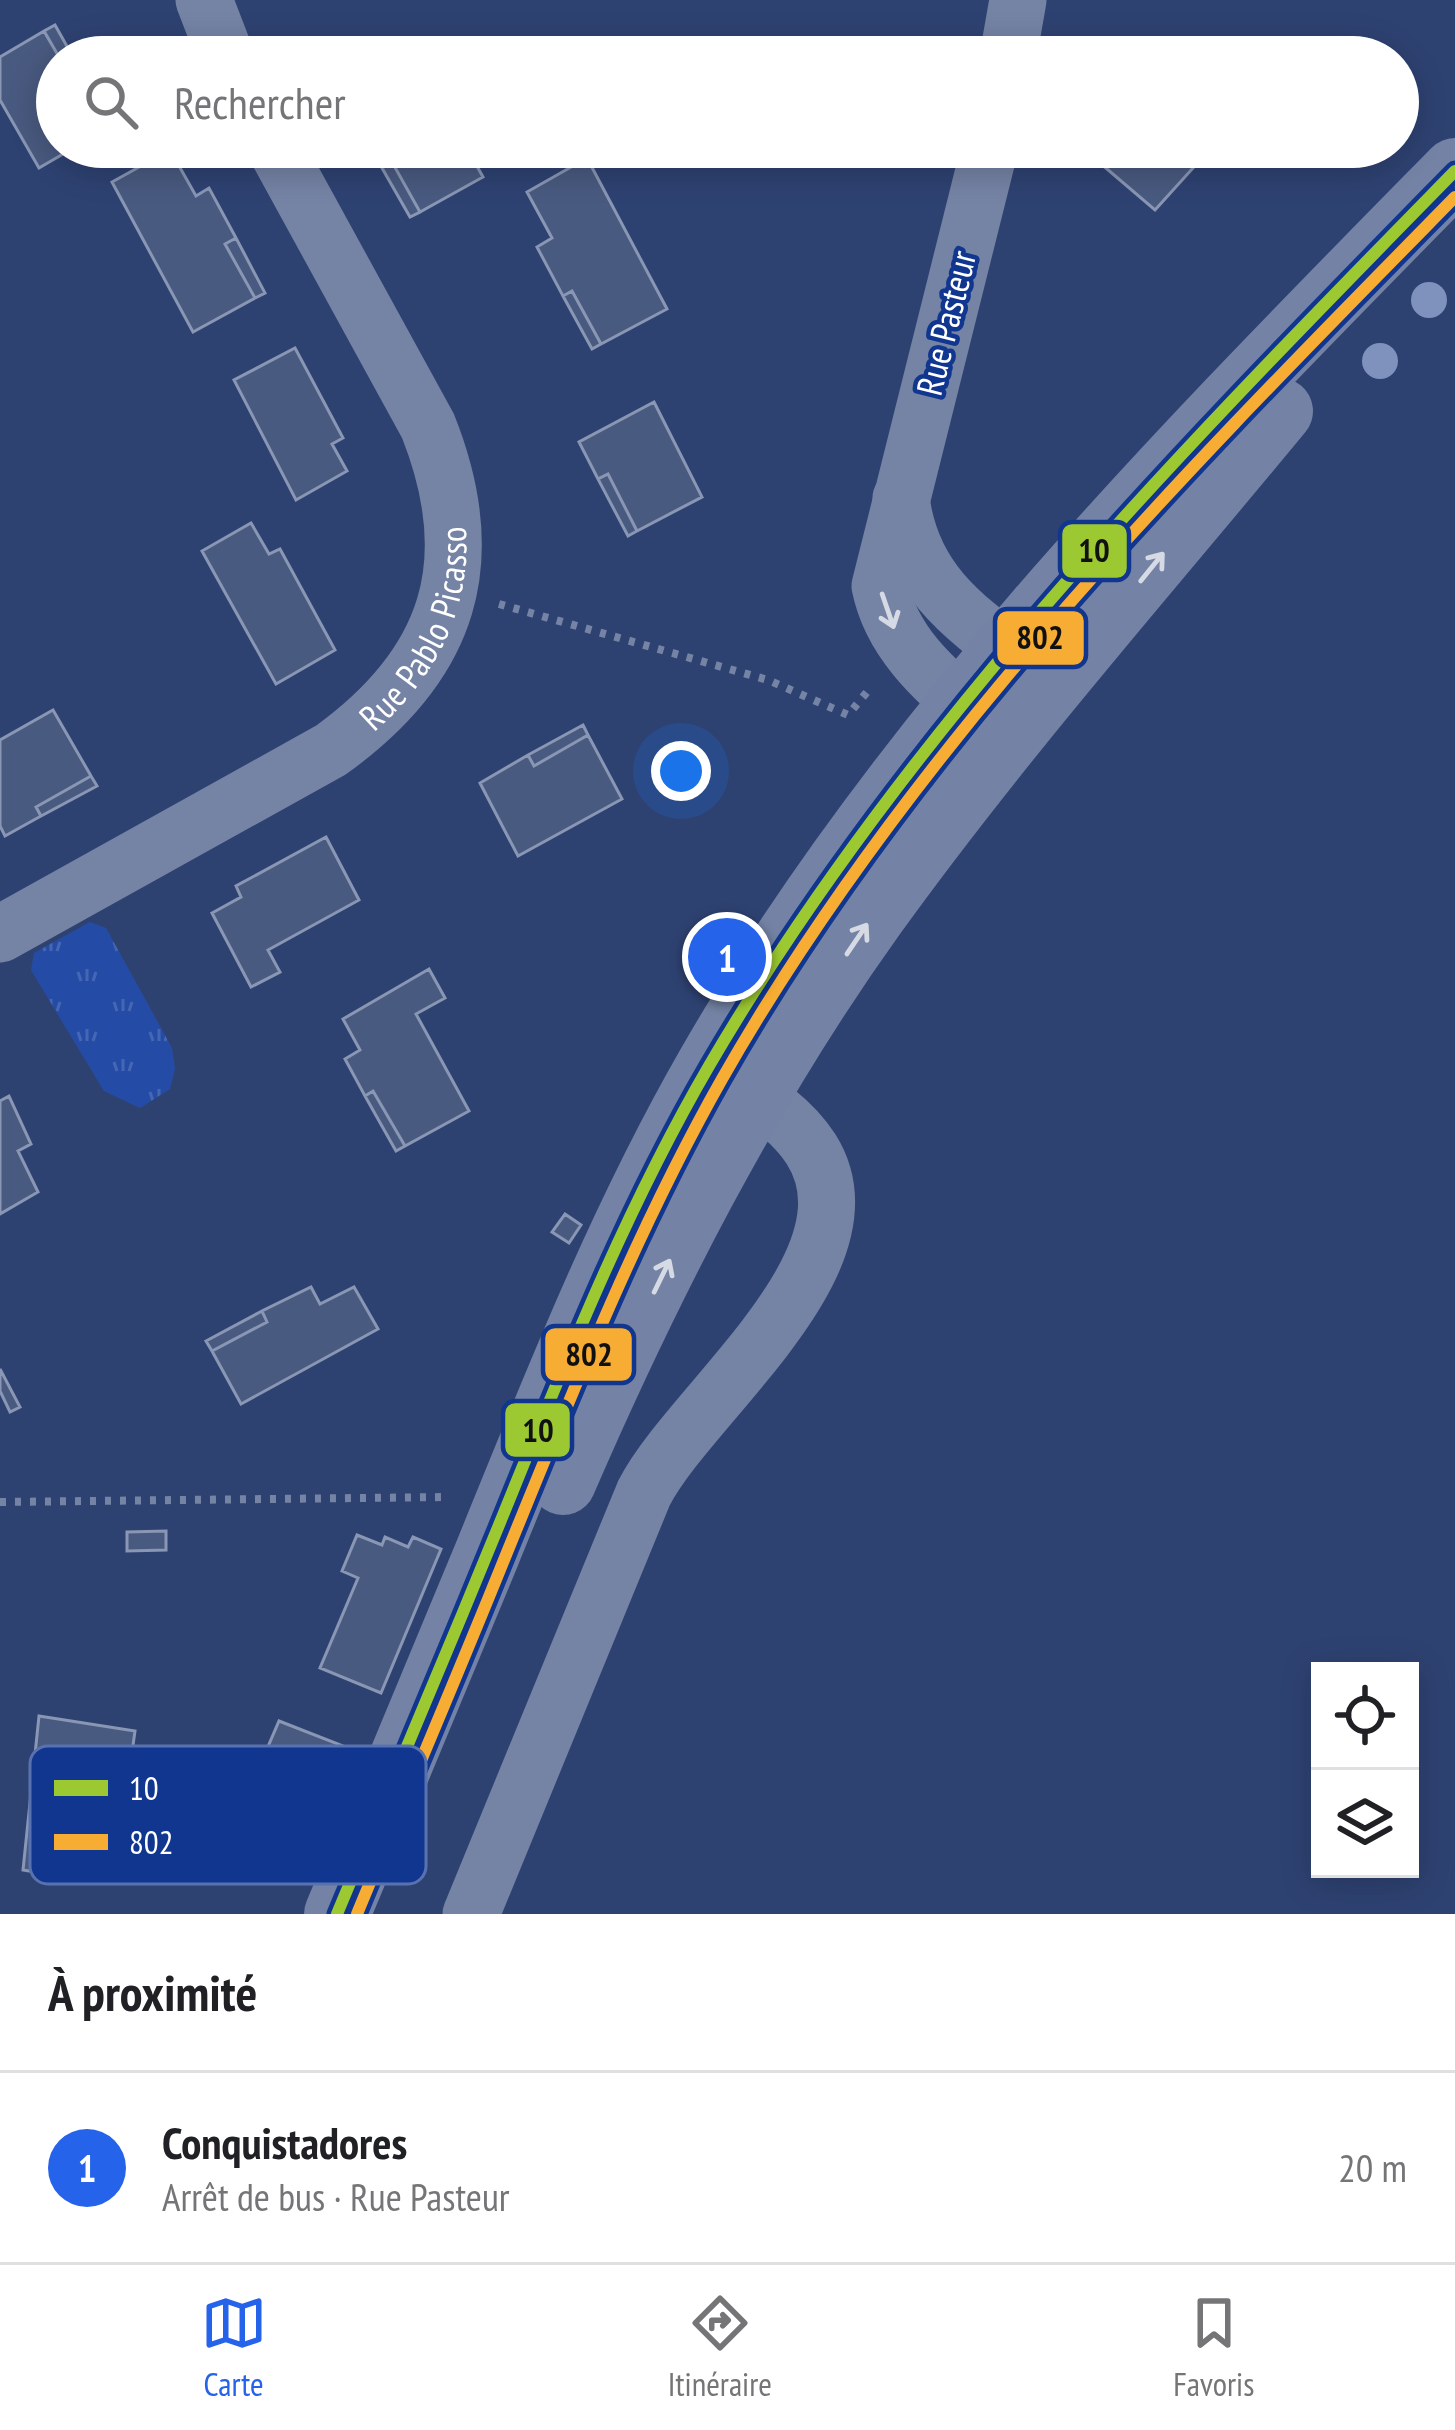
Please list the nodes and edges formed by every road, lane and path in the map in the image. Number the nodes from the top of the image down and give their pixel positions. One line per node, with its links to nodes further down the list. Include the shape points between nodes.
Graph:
1 (204, 0): 3 (street)
2 (1018, 0): 4 (street)
3 (218, 36)
4 (1012, 36)
5 (287, 168): 10 (street, Rue Pablo Picasso, via 428,426 452,496)
6 (985, 168): 9 (street, Rue Pasteur)
7 (1455, 171): 12 (main road, via 1260,371)
8 (1455, 185): 12 (main road, one-way to 8, via 1292,397)
9 (901, 498): 11 (street, Rue Pasteur, one-way to 11, via 880,586); 12 (street, Rue Pasteur, via 924,576)
10 (448, 591): 11 (path, via 768,680 848,716); 14 (street, Rue Pablo Picasso, via 413,671 363,728)
11 (905, 646): 13 (street, Rue Pasteur)
12 (1032, 668): 13 (main road)
13 (986, 724): 15 (main road, via 810,908)
14 (0, 934)
15 (733, 1082): 16 (main road, via 623,1234); 18 (main road, one-way to 15, via 614,1373); 25 (street, via 813,1153 824,1180 819,1242 767,1338 679,1436 644,1492)
16 (510, 1496): 17 (path); 18 (main road)
17 (0, 1502)
18 (504, 1565): 19 (main road); 20 (main road)
19 (417, 1746)
20 (426, 1796)
21 (351, 1884): 23 (main road)
22 (396, 1884): 24 (main road)
23 (337, 1914)
24 (386, 1914)
25 (470, 1914)

